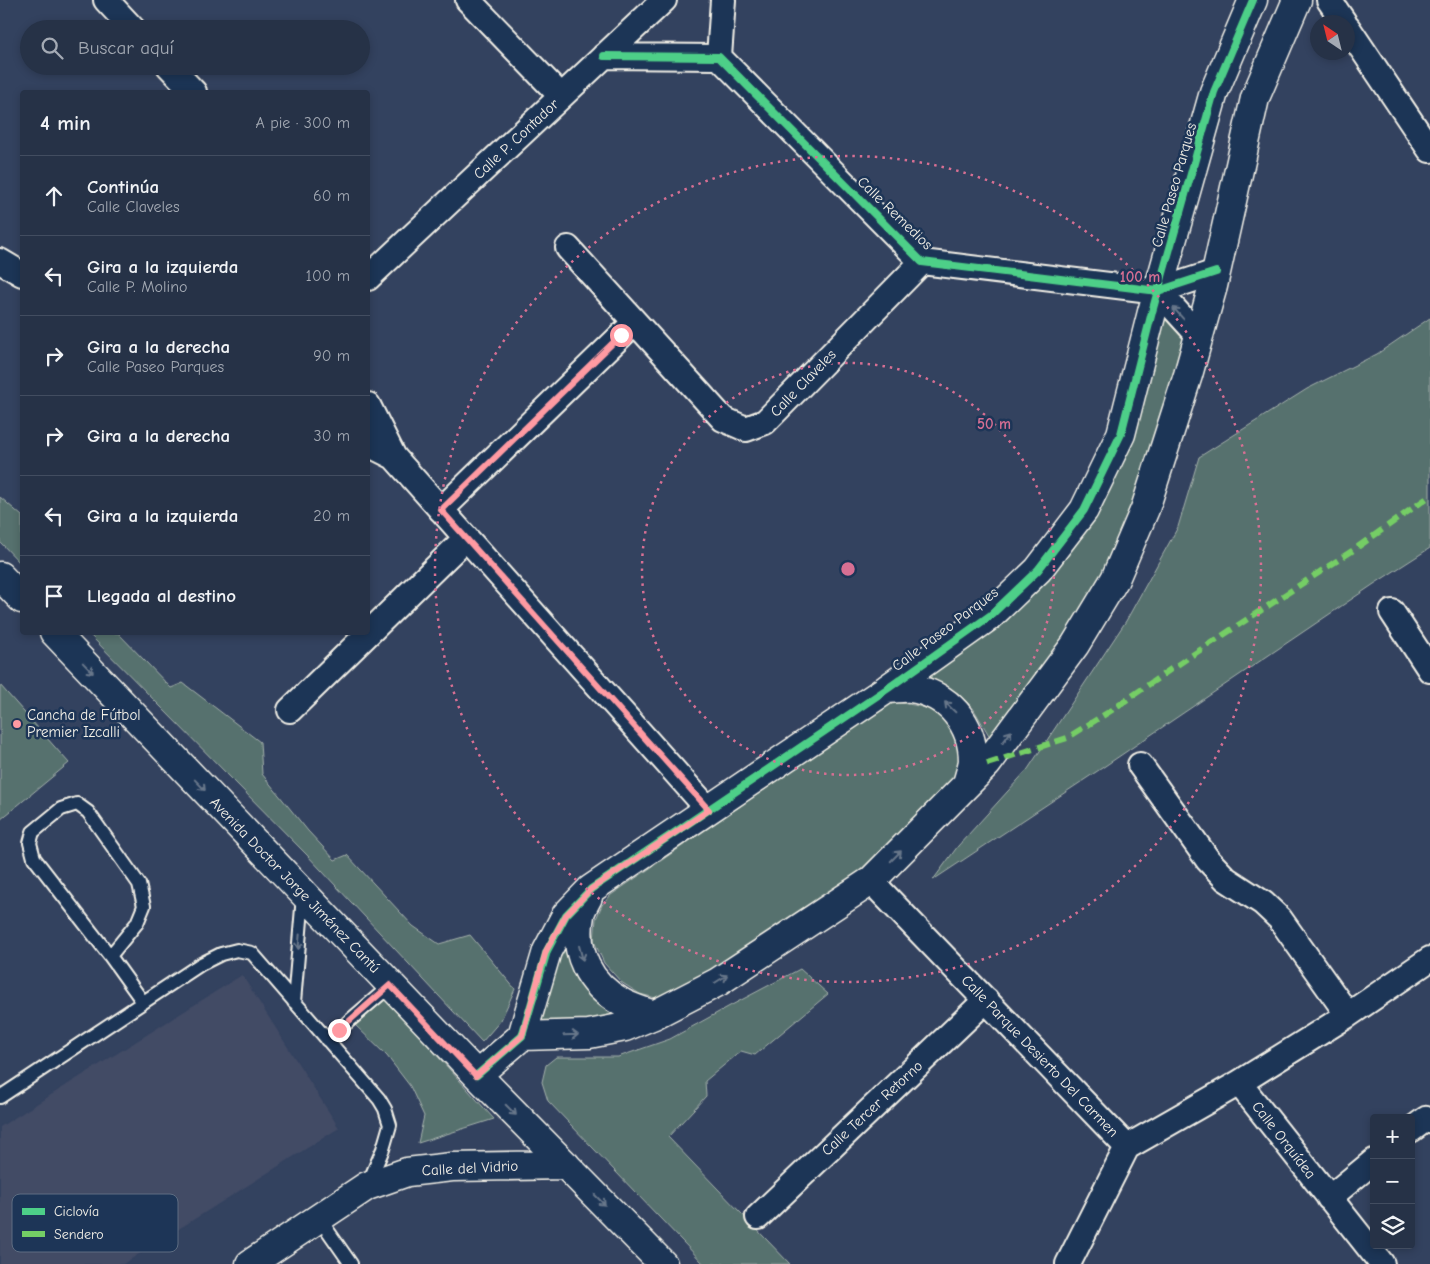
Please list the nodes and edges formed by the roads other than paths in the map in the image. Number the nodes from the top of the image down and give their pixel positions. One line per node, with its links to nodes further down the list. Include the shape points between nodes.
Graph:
1 (106, 0): 9 (street)
2 (468, 0): 15 (street)
3 (664, 0): 11 (street, Calle P. Contador)
4 (723, 0): 12 (street)
5 (1253, 0): 23 (street, Calle Paseo Parques, via 1214,92)
6 (1298, 0): 20 (street, via 1255,98)
7 (1329, 0): 8 (street)
8 (1339, 15)
9 (125, 20)
10 (1355, 38): 16 (street)
11 (604, 56): 12 (street); 15 (street, Calle P. Contador)
12 (719, 57): 19 (street, Calle Remedios)
13 (178, 75): 14 (street)
14 (192, 90)
15 (561, 96): 22 (street, Calle P. Contador)
16 (1430, 150)
17 (568, 248): 24 (street, Calle Claveles)
18 (0, 261): 21 (street)
19 (922, 262): 23 (street, Calle Remedios); 24 (street, Calle Claveles, via 764,422 746,429 723,419)
20 (1216, 272): 23 (street, Calle Remedios); 25 (street)
21 (20, 273)
22 (370, 274)
23 (1158, 291): 25 (street, one-way to 23); 38 (street, Calle Paseo Parques, via 1121,434 1084,510 1038,570 991,615)
24 (635, 322): 29 (street)
25 (1199, 336): 41 (street, one-way to 25, via 987,764 1075,645 1115,579 1145,509)
26 (370, 409): 28 (street)
27 (370, 445): 28 (street)
28 (394, 457): 29 (street)
29 (441, 510): 30 (street)
30 (466, 538): 34 (street); 42 (street)
31 (0, 576): 32 (street)
32 (20, 597)
33 (1392, 612): 37 (street)
34 (370, 632)
35 (57, 635): 45 (street, Avenida Doctor Jorge Jiménez Cantú, one-way to 45)
36 (367, 635): 39 (street)
37 (1430, 669)
38 (887, 689): 41 (street, one-way to 38, via 973,763 971,741 963,720 949,704 930,693 909,688); 42 (street, Calle Paseo Parques)
39 (290, 710)
40 (1140, 765): 53 (street, via 1226,880 1280,918)
41 (967, 784): 43 (street, one-way to 41)
42 (709, 810): 44 (street, Calle Paseo Parques)
43 (871, 881): 49 (street, Calle Parque Desierto Del Carmen); 52 (street, one-way to 43, via 718,982)
44 (591, 889): 52 (street, one-way to 52, via 580,914 578,940 585,966 600,988 622,1003); 54 (street, Calle Paseo Parques, via 566,915 546,951)
45 (303, 894): 48 (street, Avenida Doctor Jorge Jiménez Cantú); 51 (lane, one-way to 51)
46 (110, 956): 46 (lane, via 34,858 30,843 34,832 61,809 77,804 88,812 140,884 144,906 137,923); 50 (lane)
47 (1430, 960): 53 (street, Calle Parque Desierto Del Carmen)
48 (390, 985): 55 (lane); 56 (street, Avenida Doctor Jorge Jiménez Cantú)
49 (986, 1000): 61 (street, Calle Parque Desierto Del Carmen); 66 (street, Calle Tercer Retorno)
50 (143, 1002): 51 (lane, via 201,964 237,950 252,953); 58 (lane)
51 (294, 1002): 55 (lane)
52 (654, 1015): 54 (street, one-way to 52, via 589,1034 625,1027)
53 (1348, 1015): 57 (street, Calle Parque Desierto Del Carmen)
54 (522, 1036): 56 (street)
55 (328, 1040): 64 (lane, via 379,1099 390,1125)
56 (476, 1076): 63 (street, Avenida Doctor Jorge Jiménez Cantú, one-way to 63)
57 (1240, 1083): 61 (street, Calle Parque Desierto Del Carmen); 65 (street, Calle Orquídea)
58 (0, 1097)
59 (1430, 1121): 60 (street, via 1426,1119)
60 (1415, 1127)
61 (1127, 1147): 71 (street)
62 (1370, 1164): 65 (street)
63 (566, 1165): 64 (street, Calle del Vidrio, via 452,1167 407,1172); 70 (street, Avenida Doctor Jorge Jiménez Cantú, one-way to 70)
64 (367, 1186): 67 (street, Calle del Vidrio)
65 (1329, 1198): 72 (street, Calle Orquídea)
66 (758, 1216)
67 (319, 1218): 68 (street, Calle del Vidrio); 69 (lane)
68 (250, 1264)
69 (351, 1264)
70 (663, 1264)
71 (1068, 1264)
72 (1382, 1264)

